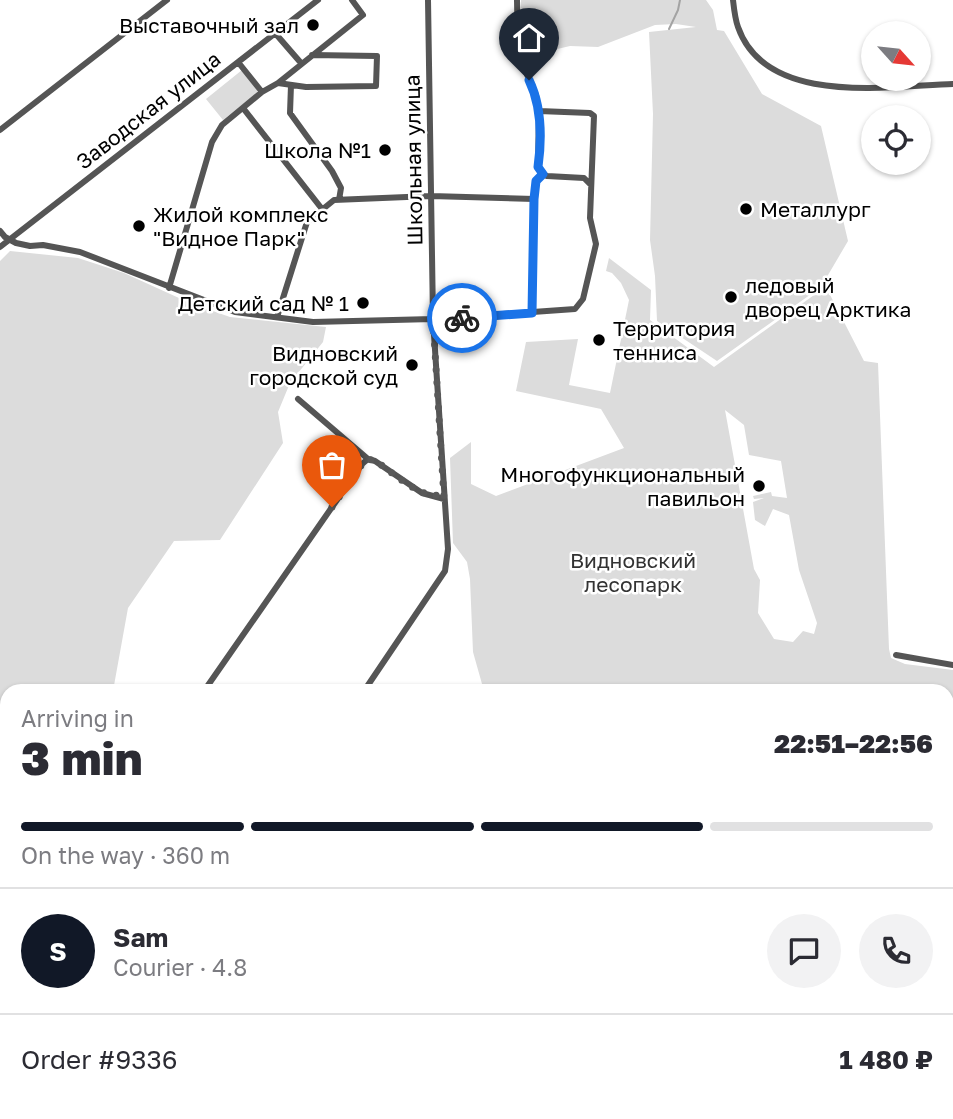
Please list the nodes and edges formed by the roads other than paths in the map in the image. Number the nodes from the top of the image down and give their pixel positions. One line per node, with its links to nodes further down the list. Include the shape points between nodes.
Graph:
1 (167, 0): 17 (street)
2 (318, 0): 7 (street, Заводская улица)
3 (352, 0): 8 (street, via 363,15)
4 (428, 0): 20 (street, Школьная улица)
5 (517, 0): 16 (street, via 518,54)
6 (733, 0): 12 (street, via 746,42 771,67 799,81 839,88)
7 (275, 33): 9 (street, Заводская улица); 10 (street)
8 (312, 55): 10 (street); 13 (street, via 377,56 376,86)
9 (238, 62): 14 (street); 25 (street, Заводская улица)
10 (301, 63): 11 (street)
11 (278, 82): 13 (street); 14 (street)
12 (953, 84)
13 (291, 85): 22 (street, via 289,113 332,171 341,188)
14 (262, 92): 15 (street)
15 (243, 108): 23 (street); 27 (street, via 222,125 212,142)
16 (539, 111): 18 (street, via 538,167); 19 (street, via 594,116)
17 (0, 130)
18 (543, 174): 19 (street, via 584,178); 21 (street, via 536,181)
19 (592, 187): 28 (street, via 590,218 596,244 583,299 575,309)
20 (431, 195): 21 (street); 22 (street); 30 (street, Школьная улица)
21 (534, 199): 28 (street)
22 (339, 200): 23 (street)
23 (321, 209): 29 (street, via 307,222)
24 (0, 231): 25 (street)
25 (9, 240): 26 (street, Заводская улица); 27 (street, via 80,252)
26 (0, 247)
27 (169, 288): 29 (street, via 235,312)
28 (532, 313): 30 (street)
29 (277, 317): 30 (street, via 313,322)
30 (433, 319): 33 (street, Школьная улица)
31 (298, 399): 32 (street)
32 (368, 459): 33 (street, via 422,493); 36 (street)
33 (444, 499): 37 (street, Школьная улица, via 445,571)
34 (896, 655): 35 (street)
35 (953, 665)
36 (209, 684)
37 (369, 684)

